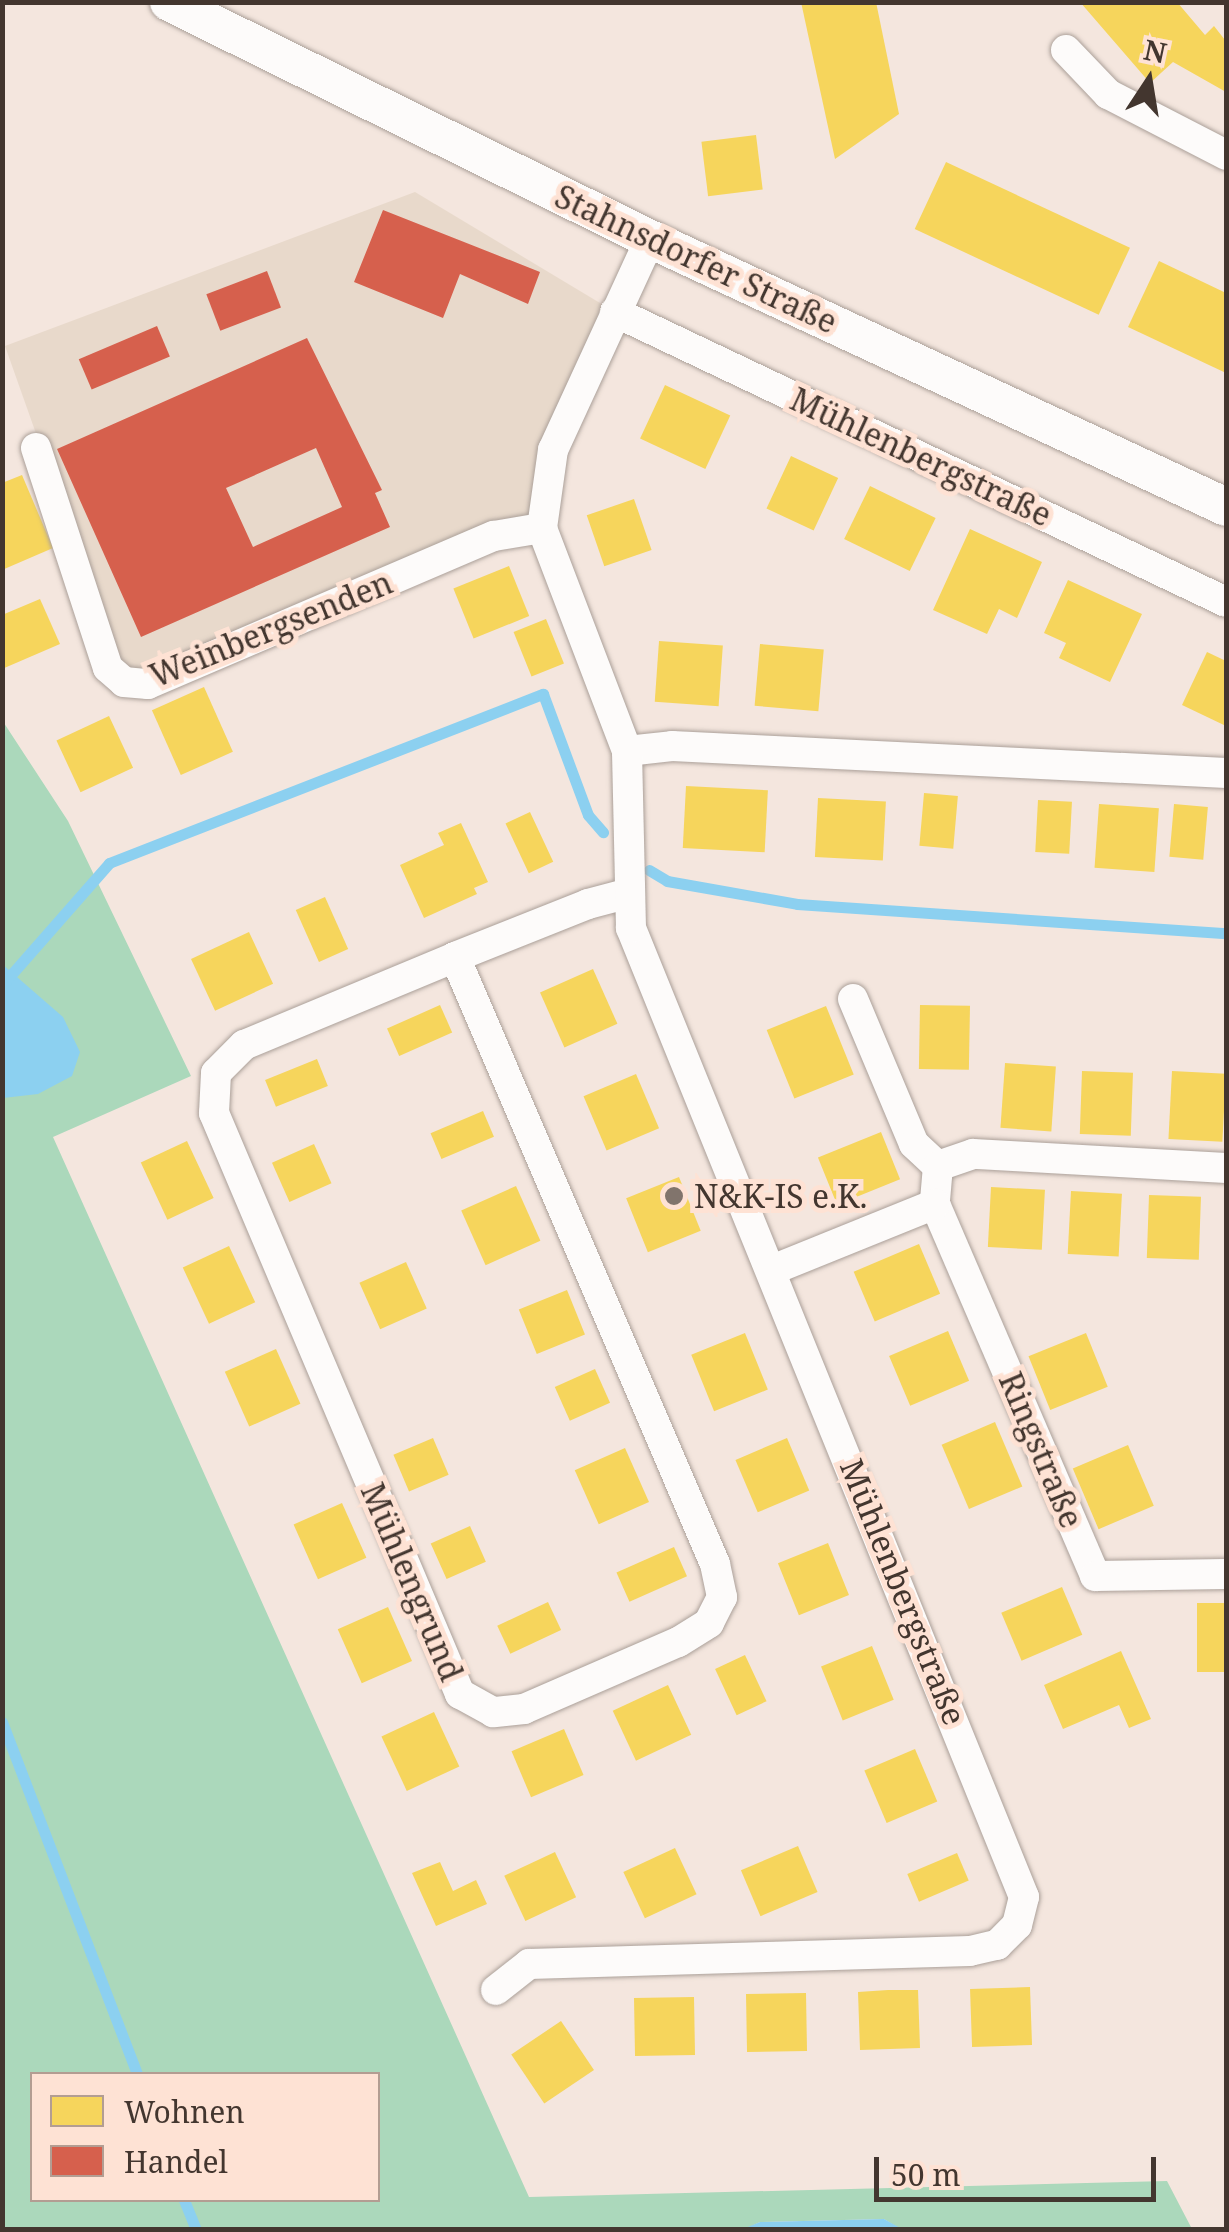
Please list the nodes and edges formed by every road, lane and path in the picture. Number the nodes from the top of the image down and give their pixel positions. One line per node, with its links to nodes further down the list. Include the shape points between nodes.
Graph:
1 (169, 2): 4 (street, Stahnsdorfer Straße)
2 (1066, 50): 3 (street, via 1108,94)
3 (1226, 156)
4 (650, 239): 5 (street, Mühlenbergstraße); 7 (street, Stahnsdorfer Straße)
5 (616, 312): 8 (street, Mühlenbergstraße, via 553,450); 9 (street, Mühlenbergstraße)
6 (36, 448): 8 (street, Weinbergsenden, via 108,668 124,682 148,684 494,536)
7 (1226, 508)
8 (542, 528): 10 (street, Mühlenbergstraße)
9 (1226, 602)
10 (627, 751): 11 (street, via 672,746); 12 (street, Mühlenbergstraße)
11 (1226, 773)
12 (626, 894): 13 (street, Mühlengrund); 18 (street, Mühlenbergstraße, via 632,928)
13 (456, 958): 13 (street, Mühlengrund, via 244,1044 216,1074 214,1113 460,1694 494,1712 524,1709 678,1642 709,1623 722,1597 715,1564)
14 (853, 999): 15 (street, via 914,1144)
15 (938, 1166): 16 (street, via 973,1154); 17 (street, Ringstraße)
16 (1226, 1168)
17 (934, 1204): 18 (street); 19 (street, Ringstraße, via 1096,1576)
18 (772, 1270): 20 (street, Mühlenbergstraße, via 1018,1875 1024,1897 1017,1925 997,1945 970,1952 529,1964)
19 (1226, 1574)
20 (496, 1990)

